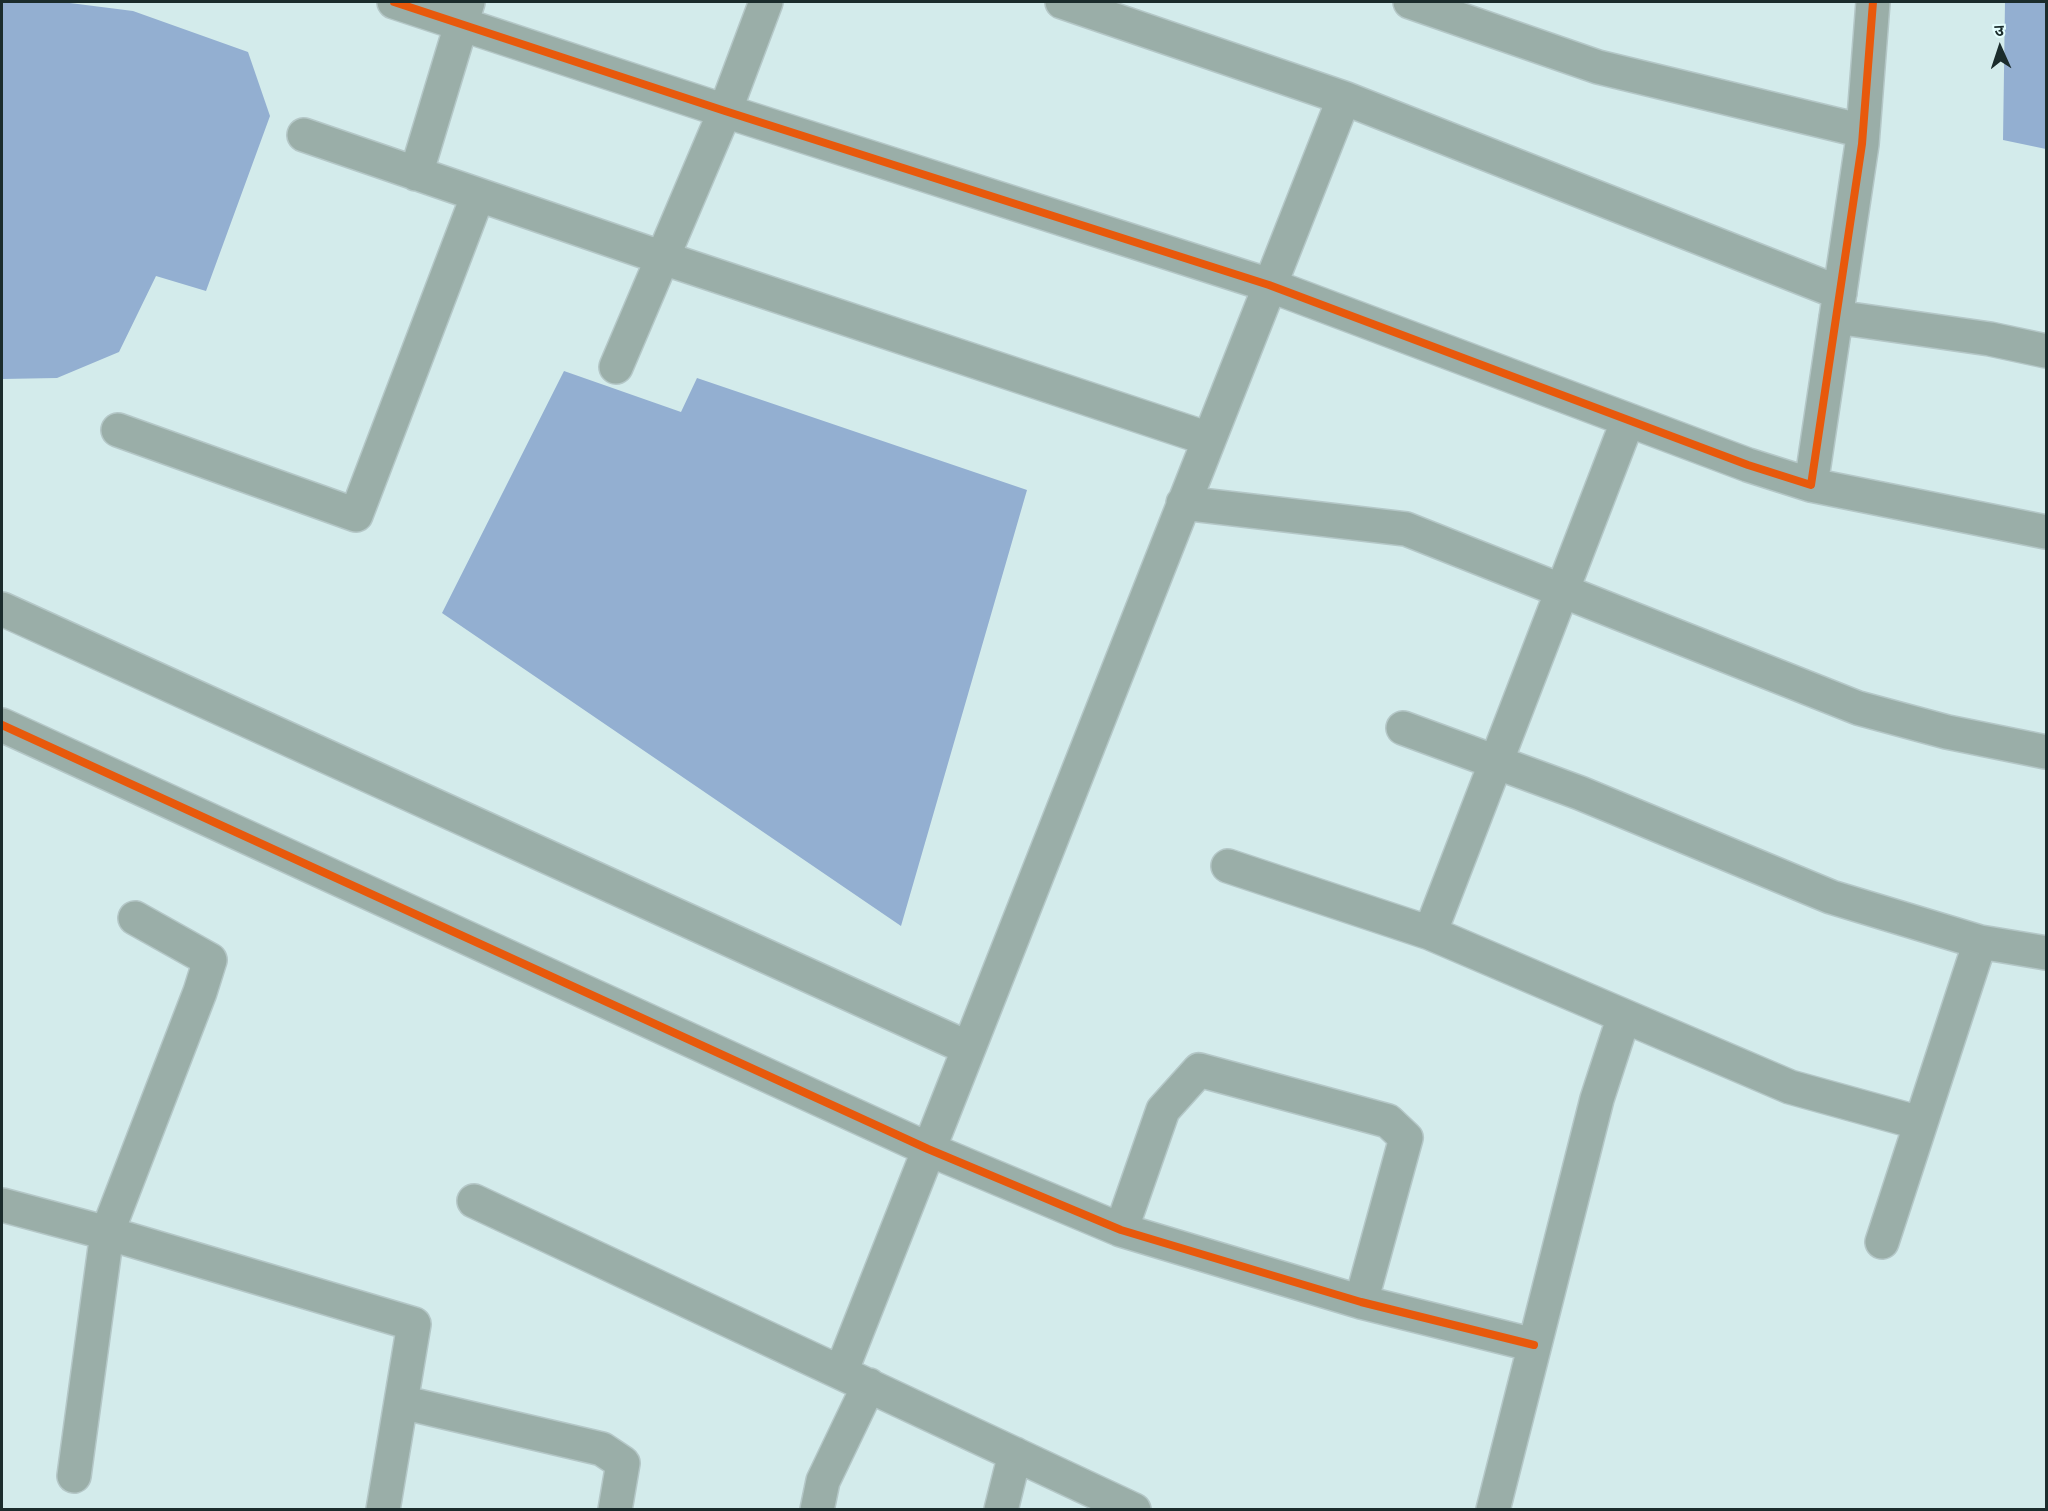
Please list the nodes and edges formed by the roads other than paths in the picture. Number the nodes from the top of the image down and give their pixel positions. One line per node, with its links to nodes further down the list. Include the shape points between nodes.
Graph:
1 (394, 2): 6 (street)
2 (766, 2): 8 (street)
3 (1062, 2): 7 (street)
4 (1410, 2): 9 (street, via 1598,68)
5 (1872, 2): 9 (street)
6 (465, 13): 8 (street); 11 (street)
7 (1344, 98): 14 (street); 15 (street)
8 (725, 111): 13 (street); 14 (street)
9 (1863, 131): 15 (street)
10 (304, 135): 11 (street)
11 (416, 174): 12 (street)
12 (478, 195): 13 (street); 19 (street, via 356,515)
13 (663, 258): 17 (street); 20 (street)
14 (1269, 285): 18 (street); 20 (street)
15 (1838, 305): 16 (street); 21 (street)
16 (2046, 351)
17 (616, 367)
18 (1628, 420): 21 (street); 24 (street)
19 (118, 430)
20 (1209, 439): 22 (street)
21 (1811, 485): 23 (street)
22 (1183, 503): 24 (street, via 1406,529); 36 (street)
23 (2046, 532)
24 (1564, 590): 28 (street, via 1858,708 1947,732); 29 (street)
25 (2, 609): 36 (street)
26 (2, 724): 38 (street)
27 (1403, 728): 29 (street)
28 (2046, 752)
29 (1498, 762): 32 (street); 33 (street, via 1831,897)
30 (1228, 866): 32 (street)
31 (135, 918): 42 (street, via 210,960)
32 (1430, 933): 35 (street)
33 (1980, 942): 34 (street); 37 (street)
34 (2046, 953)
35 (1624, 1016): 37 (street, via 1790,1087); 45 (street, via 1597,1099)
36 (968, 1048): 38 (street)
37 (1920, 1123): 43 (street)
38 (928, 1149): 41 (street); 46 (street)
39 (474, 1201): 46 (street)
40 (2, 1205): 42 (street)
41 (1121, 1230): 44 (street); 44 (street, via 1163,1110 1199,1070 1388,1121 1406,1138)
42 (107, 1233): 47 (street, via 414,1324); 49 (street)
43 (1882, 1242)
44 (1361, 1302): 45 (street)
45 (1534, 1345): 55 (street)
46 (855, 1378): 48 (street); 52 (street)
47 (401, 1402): 50 (street); 51 (street, via 602,1449 623,1463)
48 (1016, 1454): 53 (street); 54 (street)
49 (74, 1476)
50 (383, 1509)
51 (615, 1509)
52 (817, 1509)
53 (1001, 1509)
54 (1134, 1509)
55 (1493, 1509)

